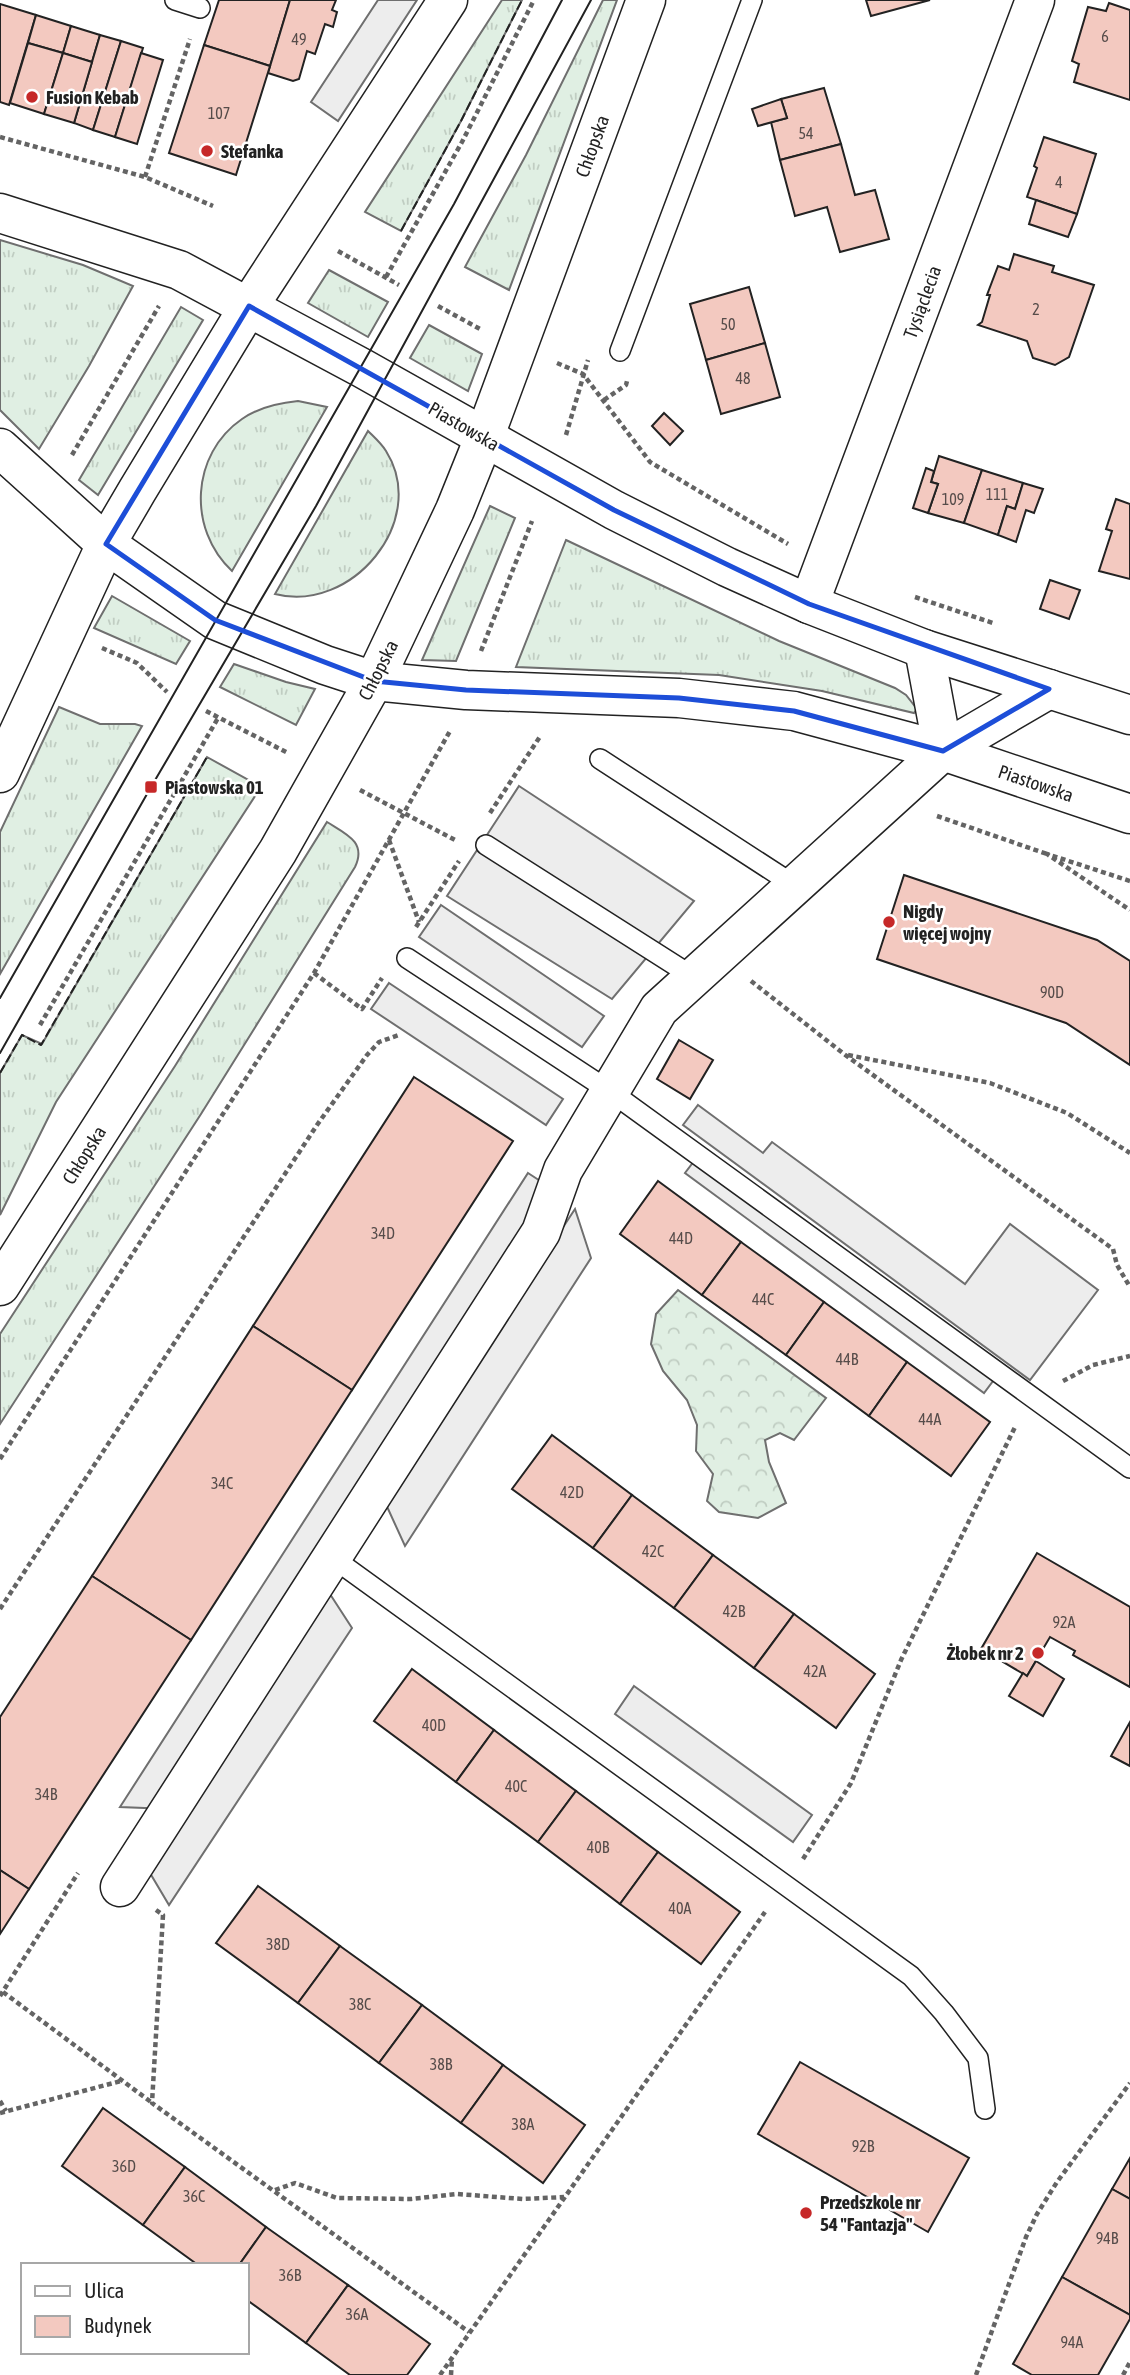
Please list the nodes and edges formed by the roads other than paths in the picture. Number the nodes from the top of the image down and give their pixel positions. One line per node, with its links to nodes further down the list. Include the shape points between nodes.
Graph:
1 (175, 0): 6 (lane)
2 (448, 0): 8 (street)
3 (646, 0): 10 (street, Chłopska)
4 (751, 0): 9 (lane)
5 (1035, 0): 13 (street, Tysiąclecia)
6 (200, 8)
7 (0, 213): 8 (street, Piastowska, via 179,270)
8 (250, 306): 10 (street, Piastowska); 12 (street)
9 (620, 351)
10 (484, 438): 13 (street, Piastowska, via 625,516); 15 (street, Chłopska)
11 (0, 448): 12 (street, Piastowska)
12 (106, 544): 15 (street, Piastowska, via 215,620); 20 (street)
13 (809, 604): 14 (street, Piastowska)
14 (924, 649): 16 (street, Piastowska); 18 (street)
15 (374, 681): 18 (street, Piastowska, via 466,690 679,698 781,710); 27 (street, Chłopska, via 278,851)
16 (1049, 690): 17 (street, Piastowska); 18 (street)
17 (1130, 715)
18 (943, 751): 21 (street, Piastowska); 23 (street)
19 (600, 759): 23 (lane)
20 (0, 773)
21 (1130, 814)
22 (486, 845): 25 (lane)
23 (794, 885): 25 (street)
24 (407, 958): 26 (lane)
25 (692, 976): 26 (street, via 659,1009)
26 (611, 1092): 28 (lane); 29 (street, via 563,1170 541,1232)
27 (0, 1286)
28 (1130, 1468)
29 (333, 1558): 30 (street); 31 (lane, via 911,1976 978,2058)
30 (120, 1886)
31 (985, 2109)

